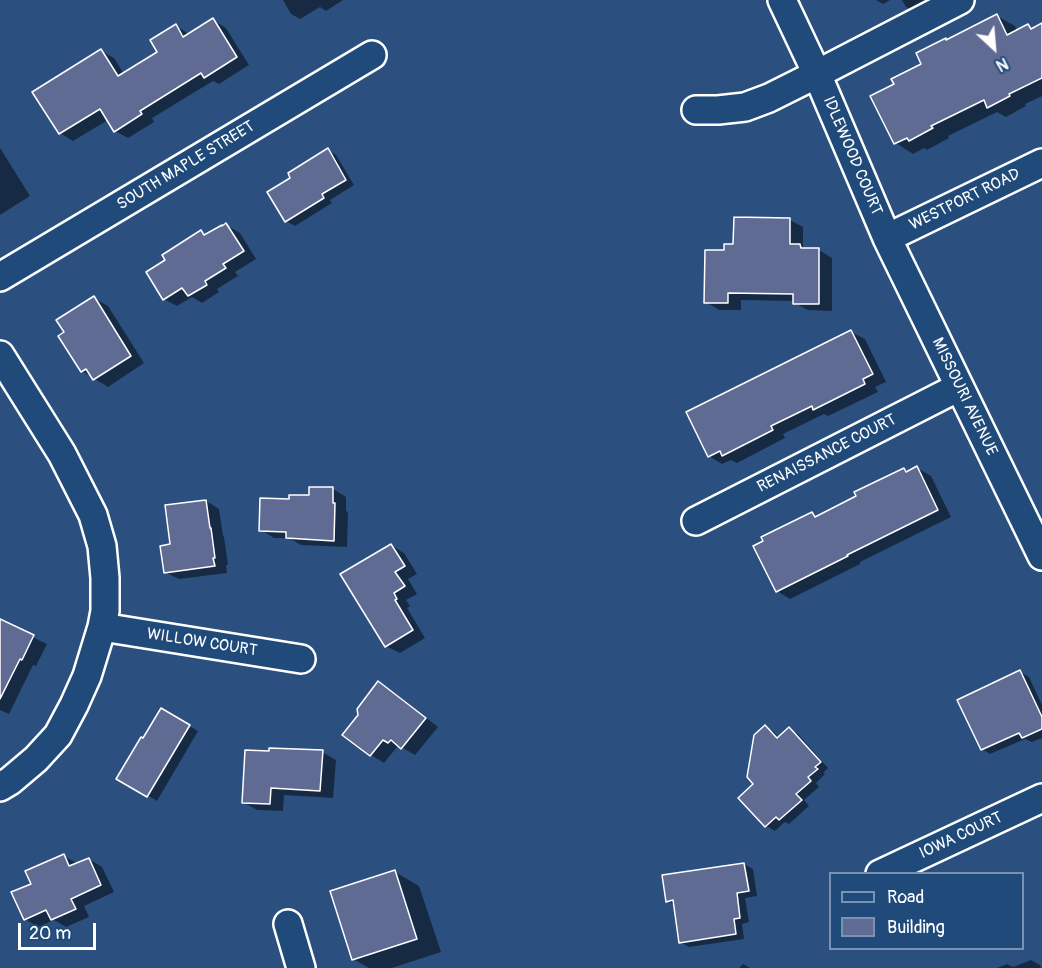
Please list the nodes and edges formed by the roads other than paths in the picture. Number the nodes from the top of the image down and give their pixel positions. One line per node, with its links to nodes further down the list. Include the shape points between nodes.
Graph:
1 (782, 0): 4 (street, IDLEWOOD COURT)
2 (960, 0): 4 (street)
3 (372, 55): 8 (street, SOUTH MAPLE STREET)
4 (817, 75): 5 (street, via 745,107); 7 (street, IDLEWOOD COURT)
5 (696, 110)
6 (1042, 163): 7 (street, WESTPORT ROAD)
7 (887, 238): 10 (street, MISSOURI AVENUE)
8 (0, 277)
9 (0, 355): 13 (street, via 62,454 93,515 102,546 105,578)
10 (959, 387): 11 (street, RENAISSANCE COURT); 12 (street, MISSOURI AVENUE)
11 (696, 521)
12 (1042, 556)
13 (102, 627): 14 (street, WILLOW COURT); 15 (street, via 87,676 58,735 36,759)
14 (301, 659)
15 (0, 787)
16 (1042, 798): 17 (street, IOWA COURT)
17 (882, 872)
18 (288, 924): 19 (street)
19 (301, 968)

